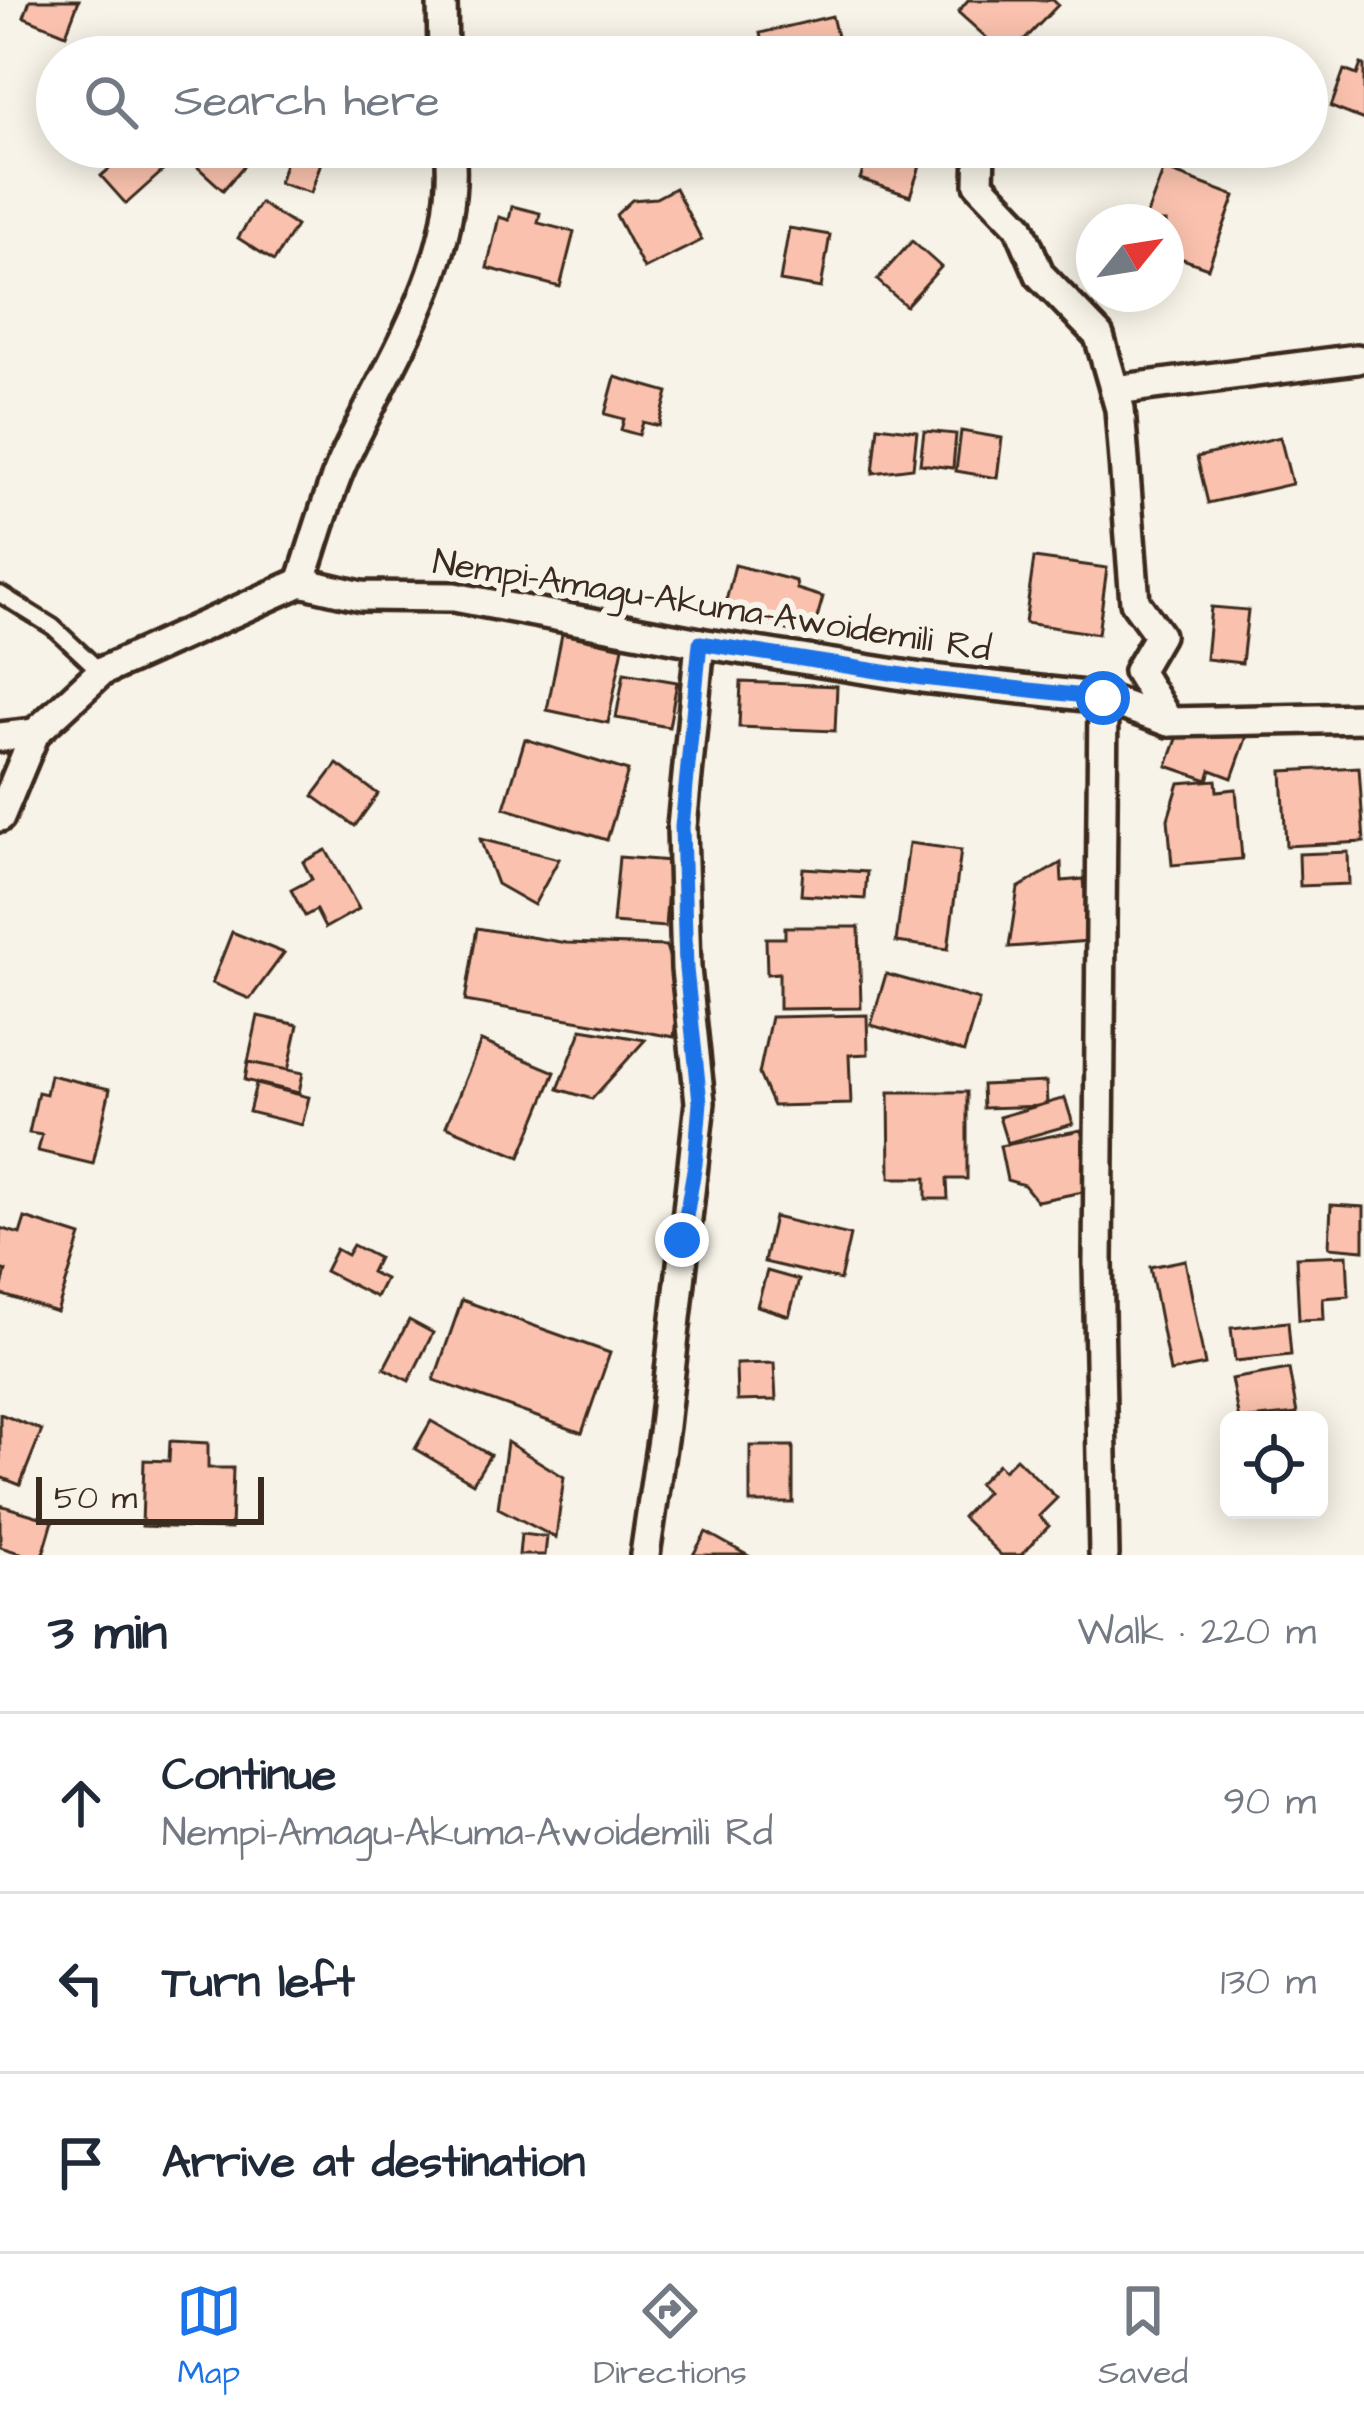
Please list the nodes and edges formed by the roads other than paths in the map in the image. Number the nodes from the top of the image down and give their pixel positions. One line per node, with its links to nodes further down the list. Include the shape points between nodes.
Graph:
1 (442, 0): 2 (street)
2 (443, 36)
3 (451, 168): 7 (street, via 451,214 435,261 343,463)
4 (979, 168): 6 (street, via 979,184 1019,226 1040,275 1100,336)
5 (1357, 359): 6 (street)
6 (1115, 389): 13 (street, via 1135,602 1159,635 1138,671)
7 (301, 582): 9 (street, Nempi-Amagu-Akuma-Awoidemili Rd, via 361,596 454,597); 10 (street)
8 (0, 594): 10 (lane, via 53,627)
9 (700, 643): 11 (street, Nempi-Amagu-Akuma-Awoidemili Rd); 17 (street, via 682,827 700,1102)
10 (101, 672): 14 (street)
11 (1103, 698): 13 (street, Nempi-Amagu-Akuma-Awoidemili Rd); 18 (street)
12 (1364, 718): 13 (street, Nempi-Amagu-Akuma-Awoidemili Rd)
13 (1169, 722)
14 (35, 733): 15 (street); 16 (street)
15 (0, 737)
16 (0, 817)
17 (644, 1555)
18 (1104, 1555)

